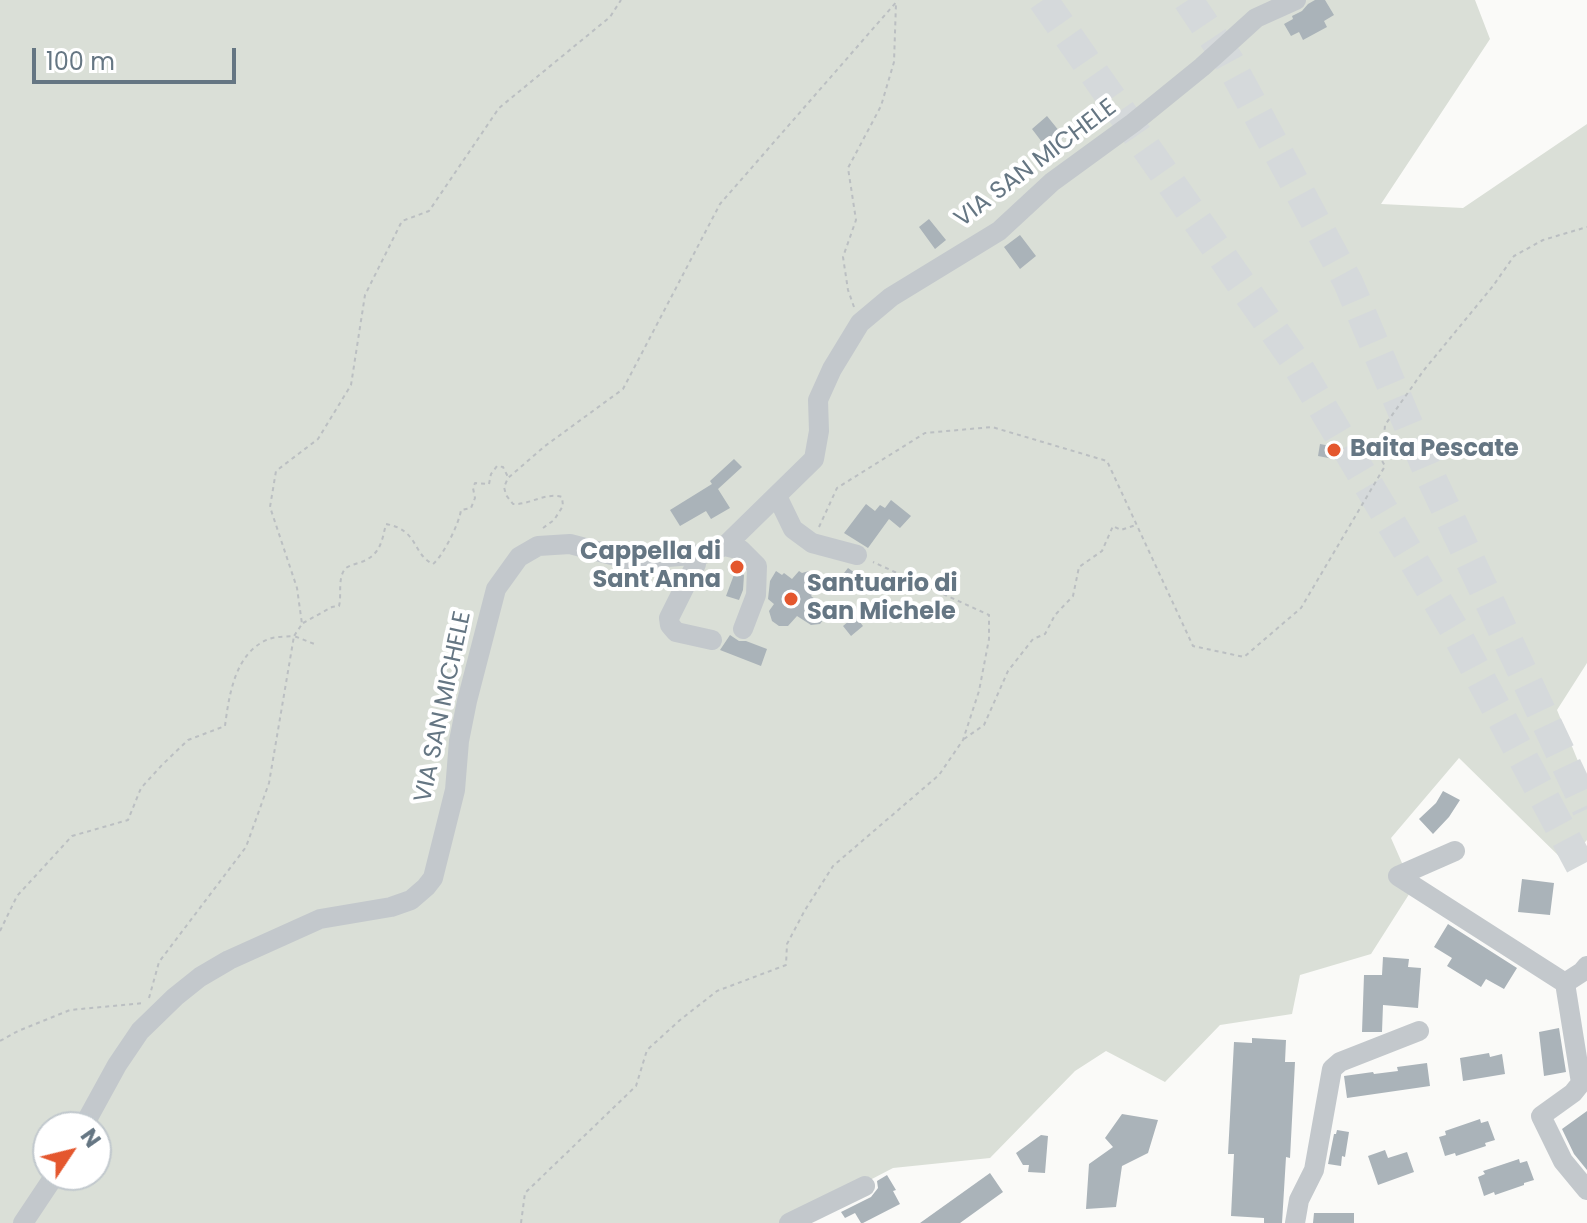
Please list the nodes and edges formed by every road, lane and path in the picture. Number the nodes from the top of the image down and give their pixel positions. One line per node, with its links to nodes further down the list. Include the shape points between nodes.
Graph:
1 (621, 0): 14 (path, via 610,17 499,108 429,211 402,221 365,295 351,385 318,439 276,471 270,507 297,588)
2 (1296, 0): 5 (street, VIA SAN MICHELE, via 1256,18 999,231 891,297)
3 (897, 1): 5 (path, via 894,62 881,106 848,168 856,220 843,257); 6 (path, via 720,204 623,389)
4 (1587, 227): 8 (path, via 1543,240 1514,256 1385,425 1383,449 1372,455 1385,466 1301,608 1244,657 1193,646)
5 (860, 323): 7 (street, VIA SAN MICHELE, via 818,400 814,459)
6 (508, 478): 10 (path, via 504,487 513,504 552,494 562,497 554,520 535,537); 14 (path, via 497,466 489,484 475,483 471,508 461,510 433,564 399,526 386,524 381,548 346,568 339,606)
7 (777, 496): 9 (street, via 793,529); 11 (street, VIA SAN MICHELE)
8 (1137, 525): 9 (path, via 1107,461 992,427 925,433 837,488); 19 (path, via 1121,530 1113,526 1102,551 1079,567 1073,596 1008,671 984,725)
9 (812, 543): 13 (street)
10 (538, 546): 12 (street, VIA SAN MICHELE, via 570,544 631,560); 26 (street, VIA SAN MICHELE, via 519,557 496,589 459,741 455,790 433,878 426,887 391,907 320,919 200,977 140,1031)
11 (725, 546): 12 (street, VIA SAN MICHELE); 15 (street, via 741,550 757,566 756,595)
12 (697, 555): 17 (street, via 670,625 676,632)
13 (857, 555): 19 (path, via 989,615 979,691)
14 (302, 624): 16 (path)
15 (743, 629)
16 (294, 636): 18 (path); 21 (path, via 270,638 248,652 229,691 225,726 188,740 162,765 141,788 128,820 72,836 17,896); 25 (path, via 269,783 246,847 159,962 147,1003 70,1010)
17 (712, 640)
18 (317, 645)
19 (963, 740): 31 (path, via 939,775 833,866 787,944 786,965 717,991 647,1050 636,1086 525,1193)
20 (1455, 851): 23 (street, via 1398,876)
21 (0, 931)
22 (1587, 966): 23 (street)
23 (1565, 983): 28 (street, via 1581,1083 1541,1116 1563,1161)
24 (1419, 1031): 33 (street, via 1332,1069 1314,1170)
25 (0, 1041)
26 (92, 1111)
27 (865, 1186): 32 (street)
28 (1587, 1190)
29 (44, 1191): 30 (street)
30 (23, 1223)
31 (521, 1223)
32 (789, 1223)
33 (1295, 1223)

